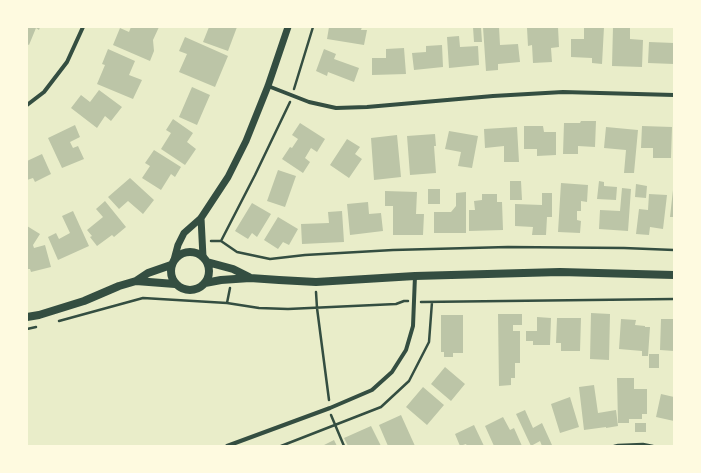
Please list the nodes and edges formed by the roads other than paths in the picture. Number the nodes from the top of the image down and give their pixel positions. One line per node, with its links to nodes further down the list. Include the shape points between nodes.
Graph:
1 (83, 27): 5 (street, via 67,62 44,92)
2 (288, 27): 3 (street)
3 (268, 86): 4 (street, via 309,102 336,108 563,92); 6 (street, via 228,177)
4 (674, 95)
5 (27, 105)
6 (201, 218): 7 (street); 8 (street, via 184,233)
7 (205, 259): 8 (main road, via 191,252 179,256); 11 (main road); 13 (main road, via 209,273)
8 (173, 263): 12 (main road, via 148,273); 14 (main road, via 170,272)
9 (674, 275): 10 (main road, via 560,272)
10 (415, 276): 11 (main road, via 316,282); 16 (street, via 413,326 406,350 392,372 372,390)
11 (250, 278): 13 (main road)
12 (136, 282): 14 (main road); 15 (main road, via 118,286 84,301)
13 (205, 283): 14 (main road, via 200,288 192,290)
14 (175, 284)
15 (27, 317)
16 (227, 446)

